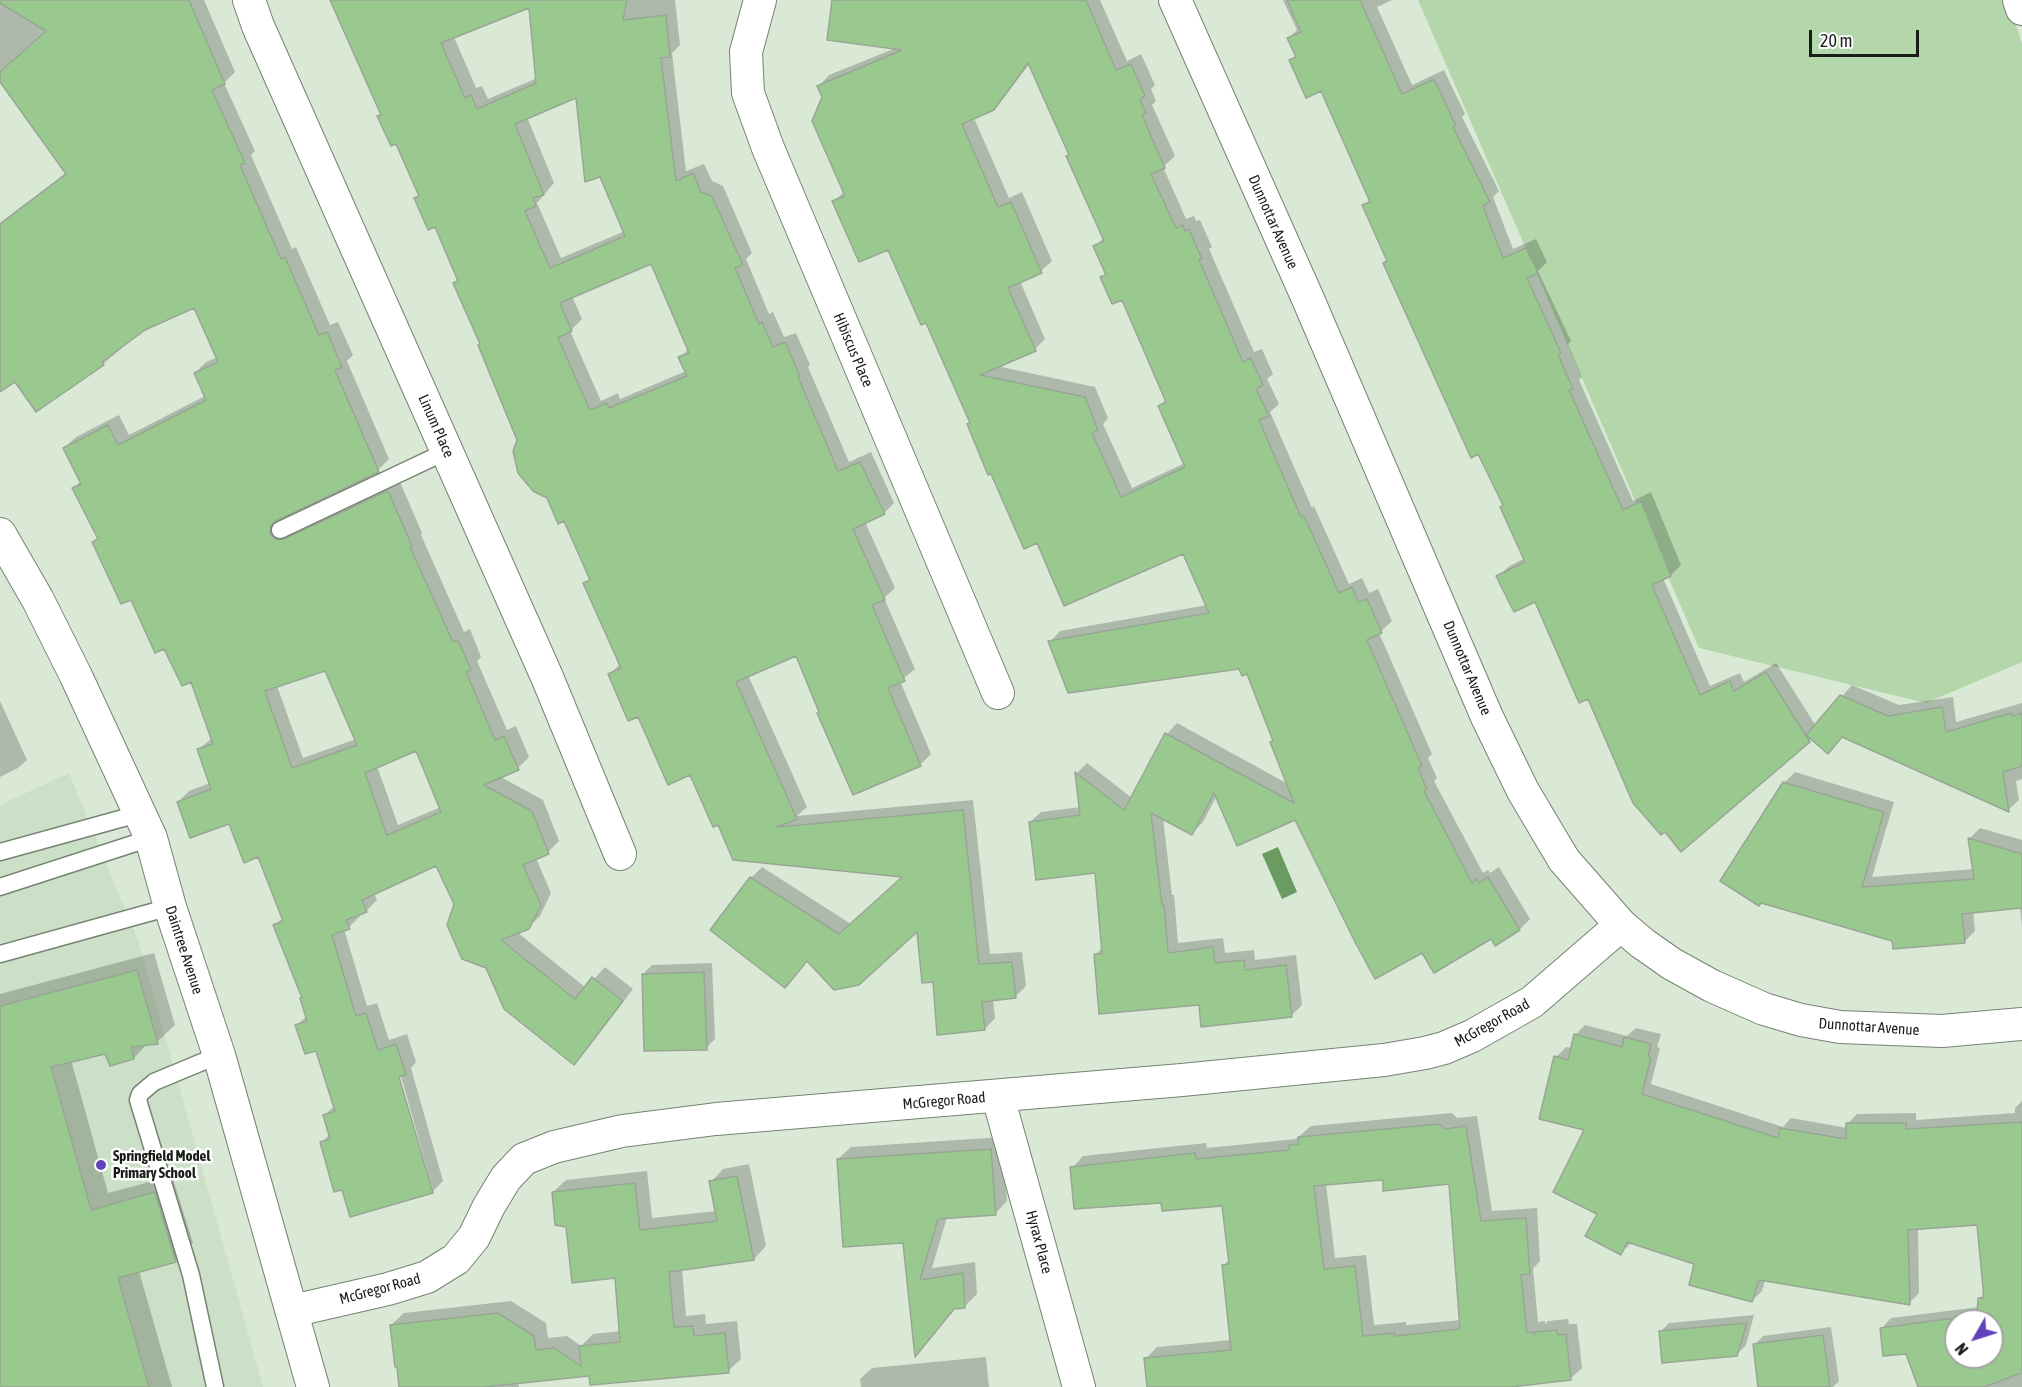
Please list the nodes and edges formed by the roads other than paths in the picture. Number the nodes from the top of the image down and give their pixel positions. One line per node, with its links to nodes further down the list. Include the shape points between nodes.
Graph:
1 (249, 0): 6 (street, Linum Place)
2 (760, 0): 9 (street, Hibiscus Place, via 746,52 748,93)
3 (1175, 0): 15 (street, Dunnottar Avenue, via 1487,717 1564,860)
4 (2019, 0): 5 (street)
5 (2022, 9)
6 (447, 452): 7 (lane); 12 (street, Linum Place)
7 (280, 530)
8 (0, 534): 10 (street, Daintree Avenue, via 76,676)
9 (998, 693)
10 (144, 826): 11 (lane); 13 (lane); 14 (street, Daintree Avenue)
11 (0, 852)
12 (620, 854)
13 (0, 887)
14 (170, 907): 16 (lane); 18 (street, Daintree Avenue)
15 (1621, 925): 17 (street, Dunnottar Avenue, via 1672,964 1712,986 1801,1020 1840,1027 1942,1031); 19 (street, McGregor Road, via 1532,1002 1443,1048 1384,1060)
16 (0, 954)
17 (2022, 1024)
18 (219, 1055): 20 (street, Daintree Avenue); 21 (lane, via 154,1082 138,1100 191,1275)
19 (998, 1097): 20 (street, McGregor Road, via 716,1119 622,1131 554,1147 524,1159 506,1178 474,1237 456,1259 427,1276 398,1286); 23 (street, Hyrax Place)
20 (292, 1311): 22 (street, Daintree Avenue)
21 (215, 1387)
22 (313, 1387)
23 (1079, 1387)

